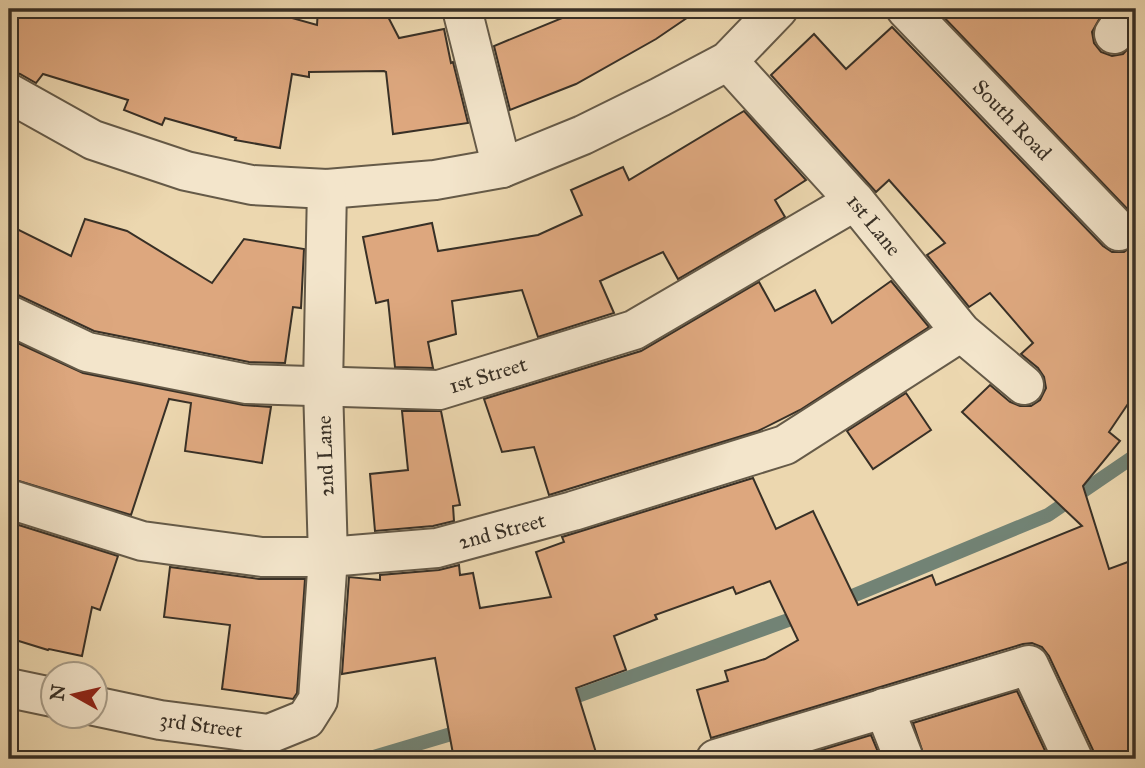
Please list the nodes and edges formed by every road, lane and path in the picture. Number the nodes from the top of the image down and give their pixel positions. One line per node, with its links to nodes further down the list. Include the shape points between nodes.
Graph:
1 (463, 9): 6 (street)
2 (778, 9): 4 (street)
3 (906, 9): 9 (street, South Road)
4 (728, 61): 6 (street, via 583,135); 8 (street, 1st Lane)
5 (9, 93): 7 (street, via 93,140 186,171 252,186)
6 (502, 168): 7 (street, via 435,180)
7 (327, 189): 13 (street, 2nd Lane)
8 (855, 201): 11 (street, 1st Lane); 13 (street, 1st Street, via 634,330 439,390)
9 (1119, 231)
10 (9, 315): 13 (street, 1st Street, via 87,352 247,384)
11 (961, 332): 12 (street, 1st Lane); 15 (street, 2nd Street, via 785,444 573,512 437,548)
12 (1024, 385)
13 (323, 386): 15 (street, 2nd Lane)
14 (9, 499): 15 (street, 2nd Street, via 142,541 262,557)
15 (328, 556): 20 (street, 2nd Lane, via 317,700)
16 (9, 688): 17 (street)
17 (38, 694)
18 (884, 708): 21 (street); 22 (street); 23 (street, via 1029,665)
19 (108, 709): 20 (street, 3rd Street, via 269,734)
20 (306, 719)
21 (716, 759)
22 (904, 759)
23 (1073, 759)

